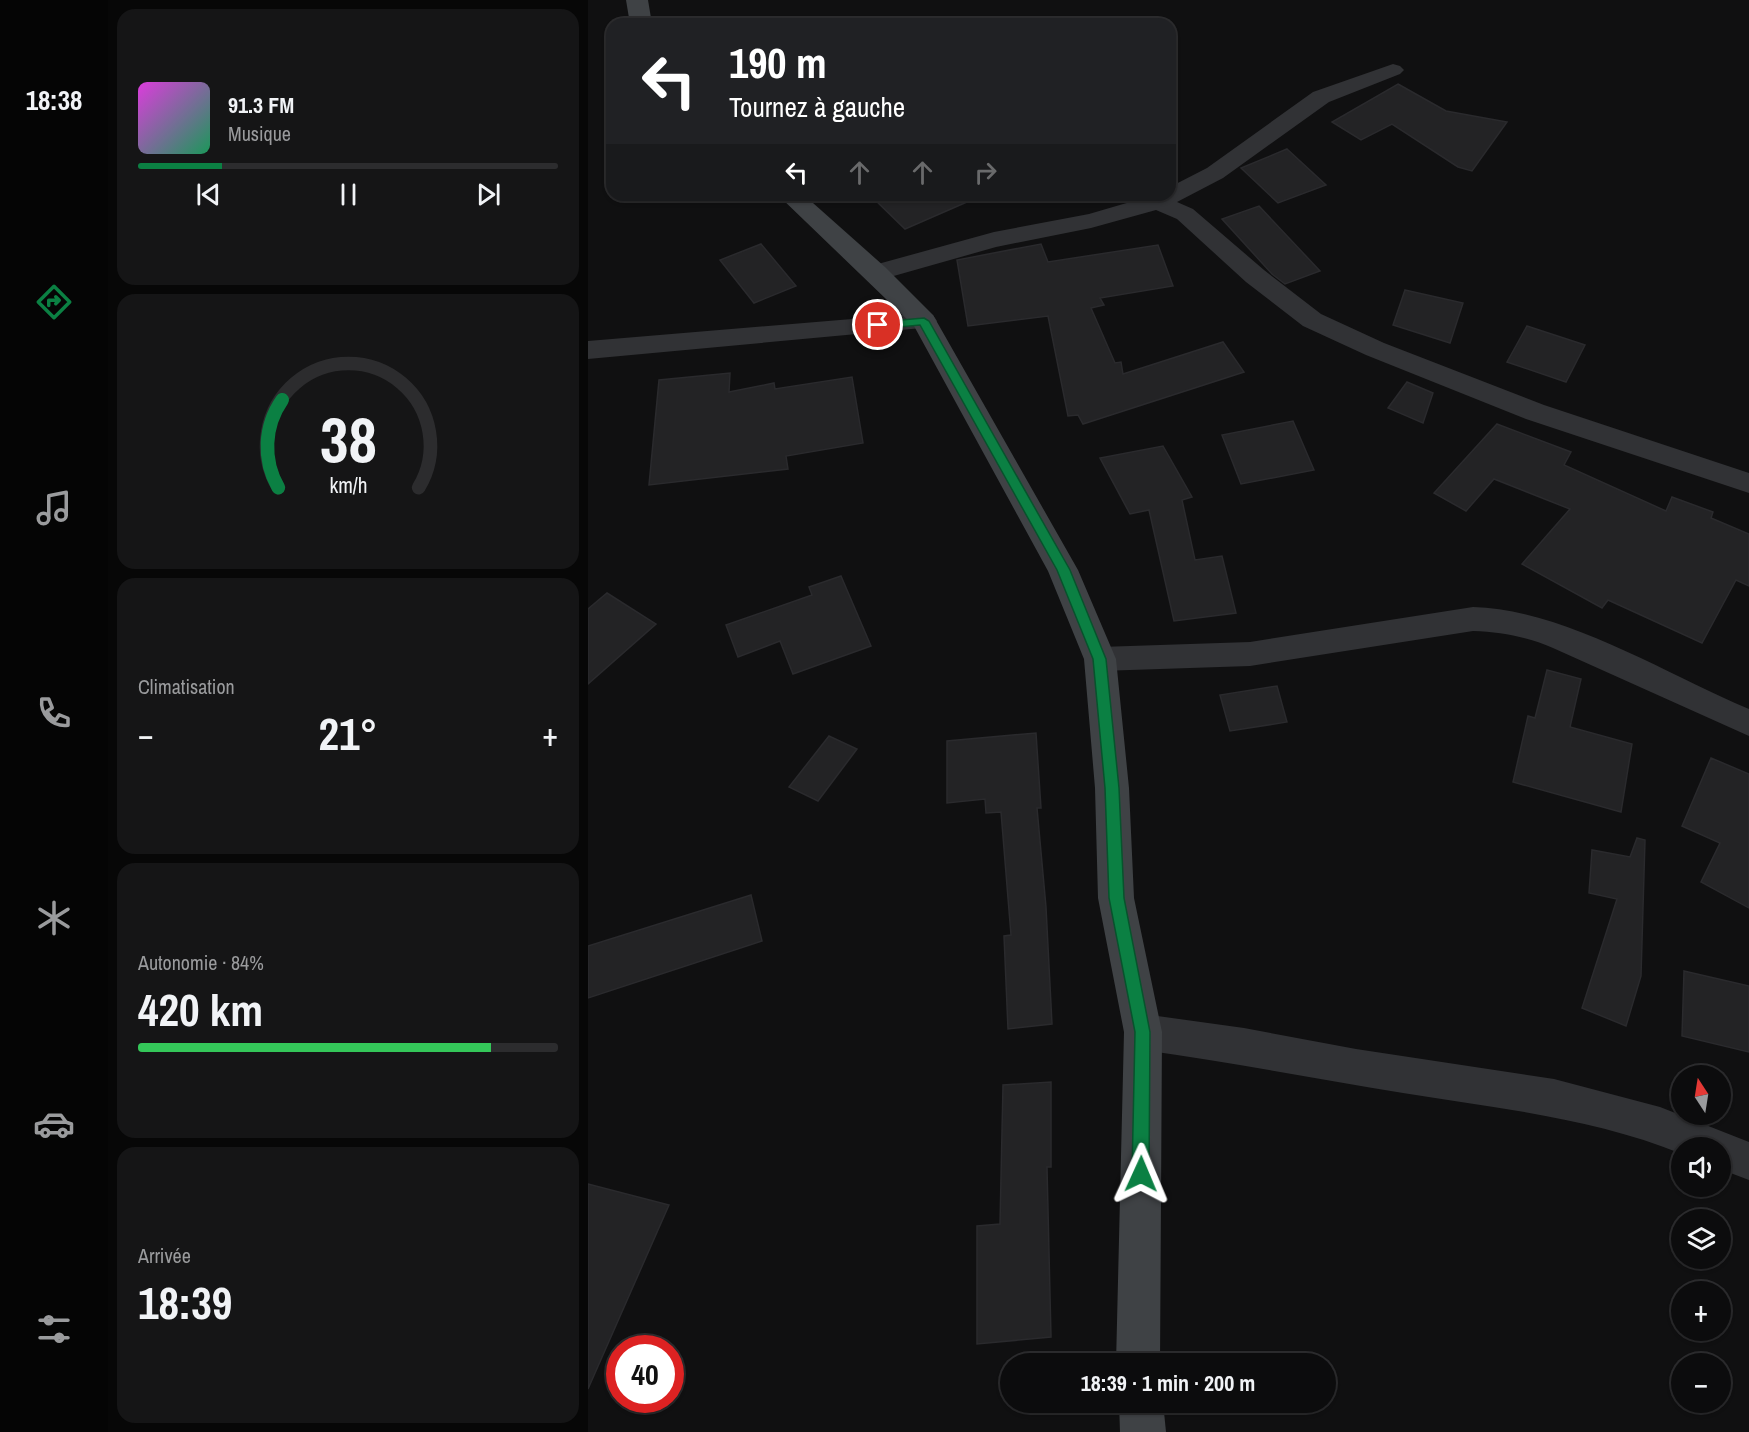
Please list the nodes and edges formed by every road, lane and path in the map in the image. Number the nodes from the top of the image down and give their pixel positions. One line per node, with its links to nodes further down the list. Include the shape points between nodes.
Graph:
1 (637, 0): 2 (street)
2 (640, 18)
3 (1392, 70): 4 (street, via 1321,97 1215,173)
4 (1176, 193)
5 (797, 201): 7 (street)
6 (1158, 202): 7 (street); 10 (street, via 1185,214 1312,320 1376,350 1535,412)
7 (876, 273): 8 (street)
8 (924, 321): 9 (street); 11 (street, via 1063,570)
9 (588, 350)
10 (1749, 483)
11 (1100, 659): 12 (street, via 1250,654 1495,618 1584,648); 13 (street, via 1112,788 1116,898)
12 (1749, 723)
13 (1143, 1032): 14 (street, via 1554,1098); 17 (street)
14 (1687, 1137)
15 (1731, 1154): 16 (street)
16 (1749, 1161)
17 (1138, 1353)
18 (1142, 1413): 19 (street)
19 (1143, 1432)

